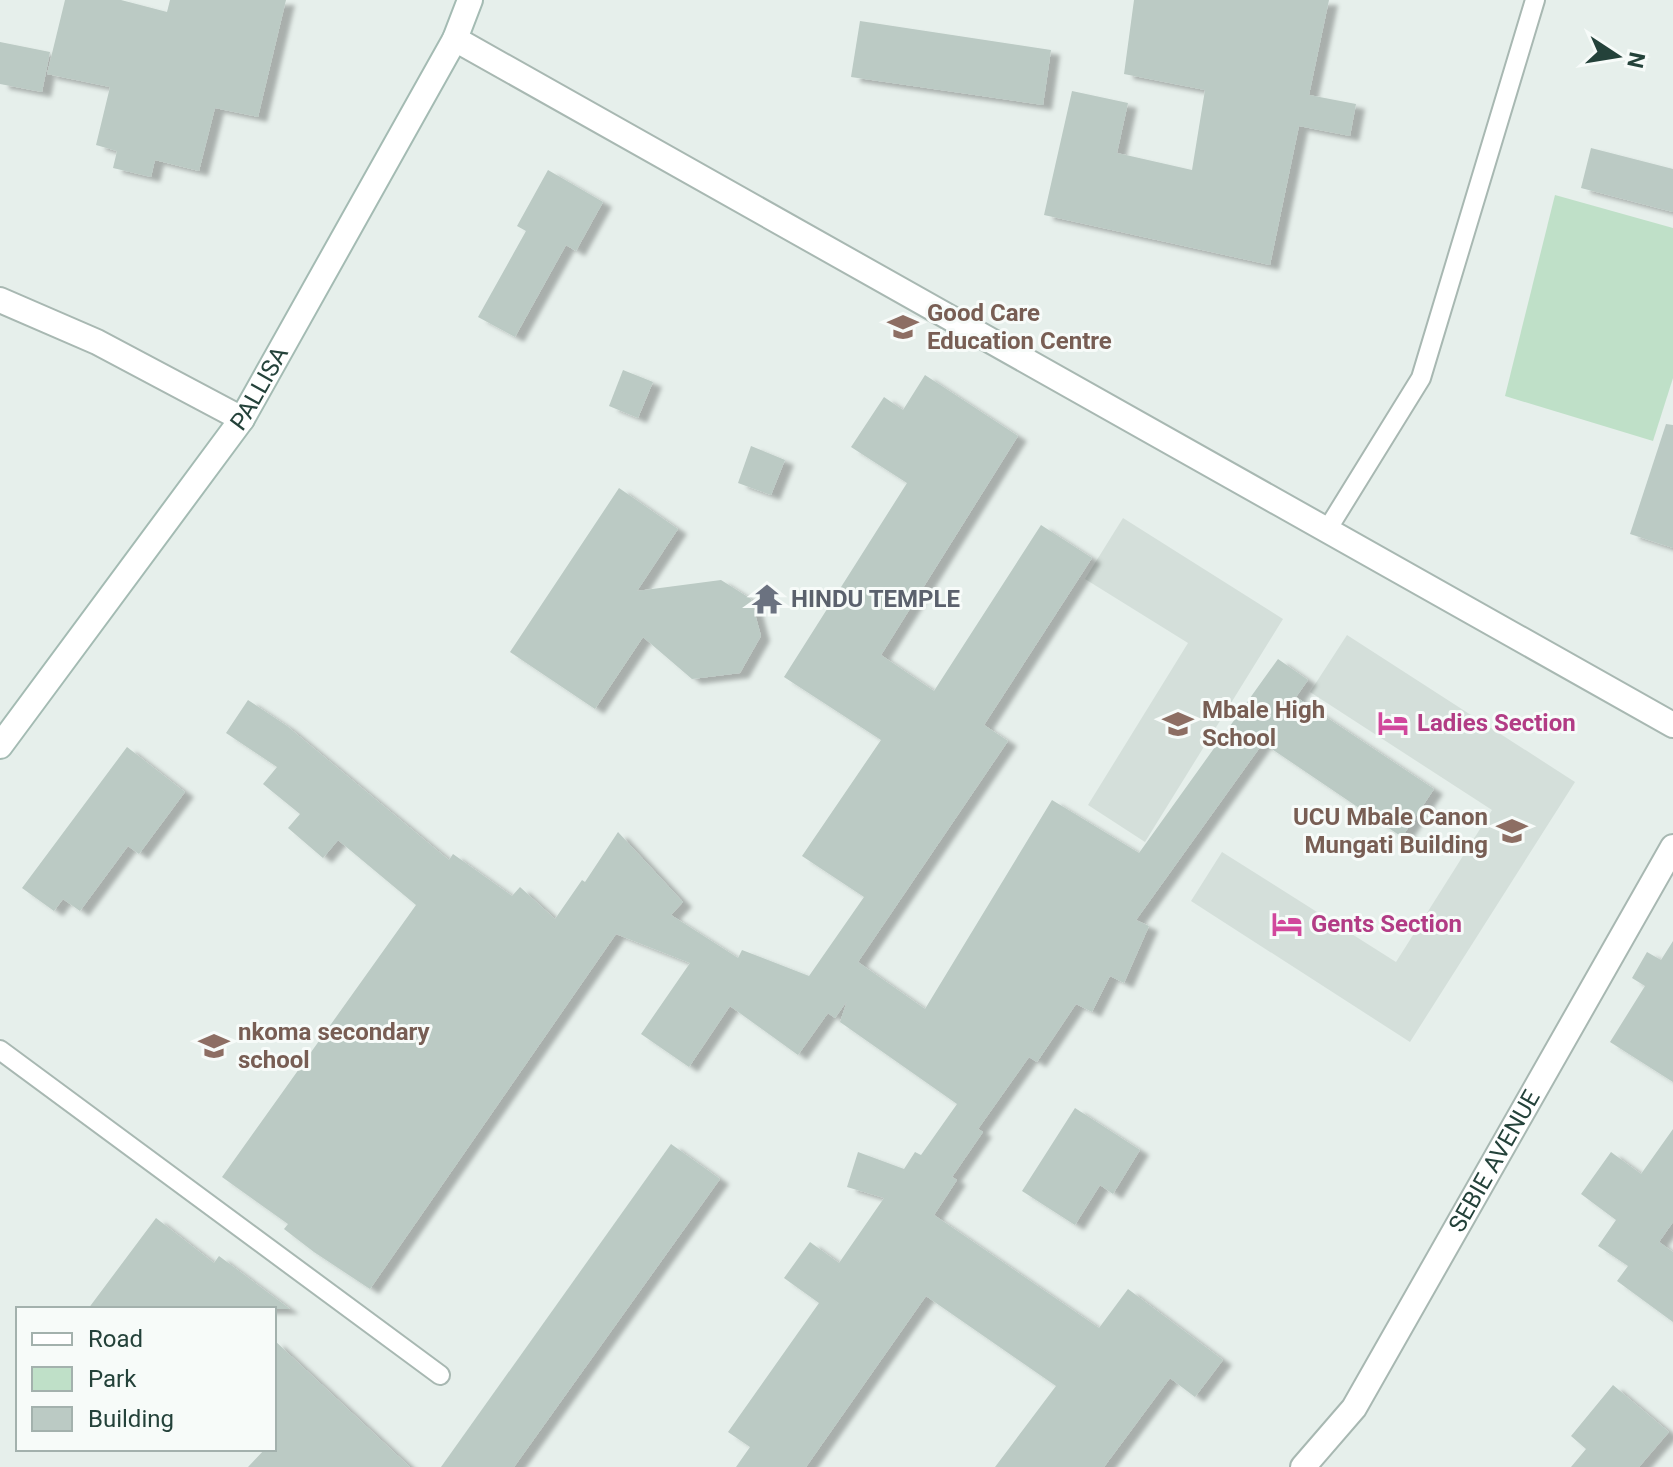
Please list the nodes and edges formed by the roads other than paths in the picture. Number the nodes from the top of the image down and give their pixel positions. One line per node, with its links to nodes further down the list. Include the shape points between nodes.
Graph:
1 (470, 0): 3 (street, PALLISA)
2 (1535, 0): 6 (lane, via 1421,378)
3 (455, 39): 5 (street, PALLISA); 6 (street)
4 (0, 300): 5 (street, via 97,342)
5 (242, 419): 8 (street, PALLISA)
6 (1327, 530): 7 (street)
7 (1673, 725)
8 (0, 746)
9 (1673, 847): 12 (street, SEBIE AVENUE, via 1354,1408)
10 (0, 1050): 11 (lane)
11 (440, 1375)
12 (1303, 1467)

